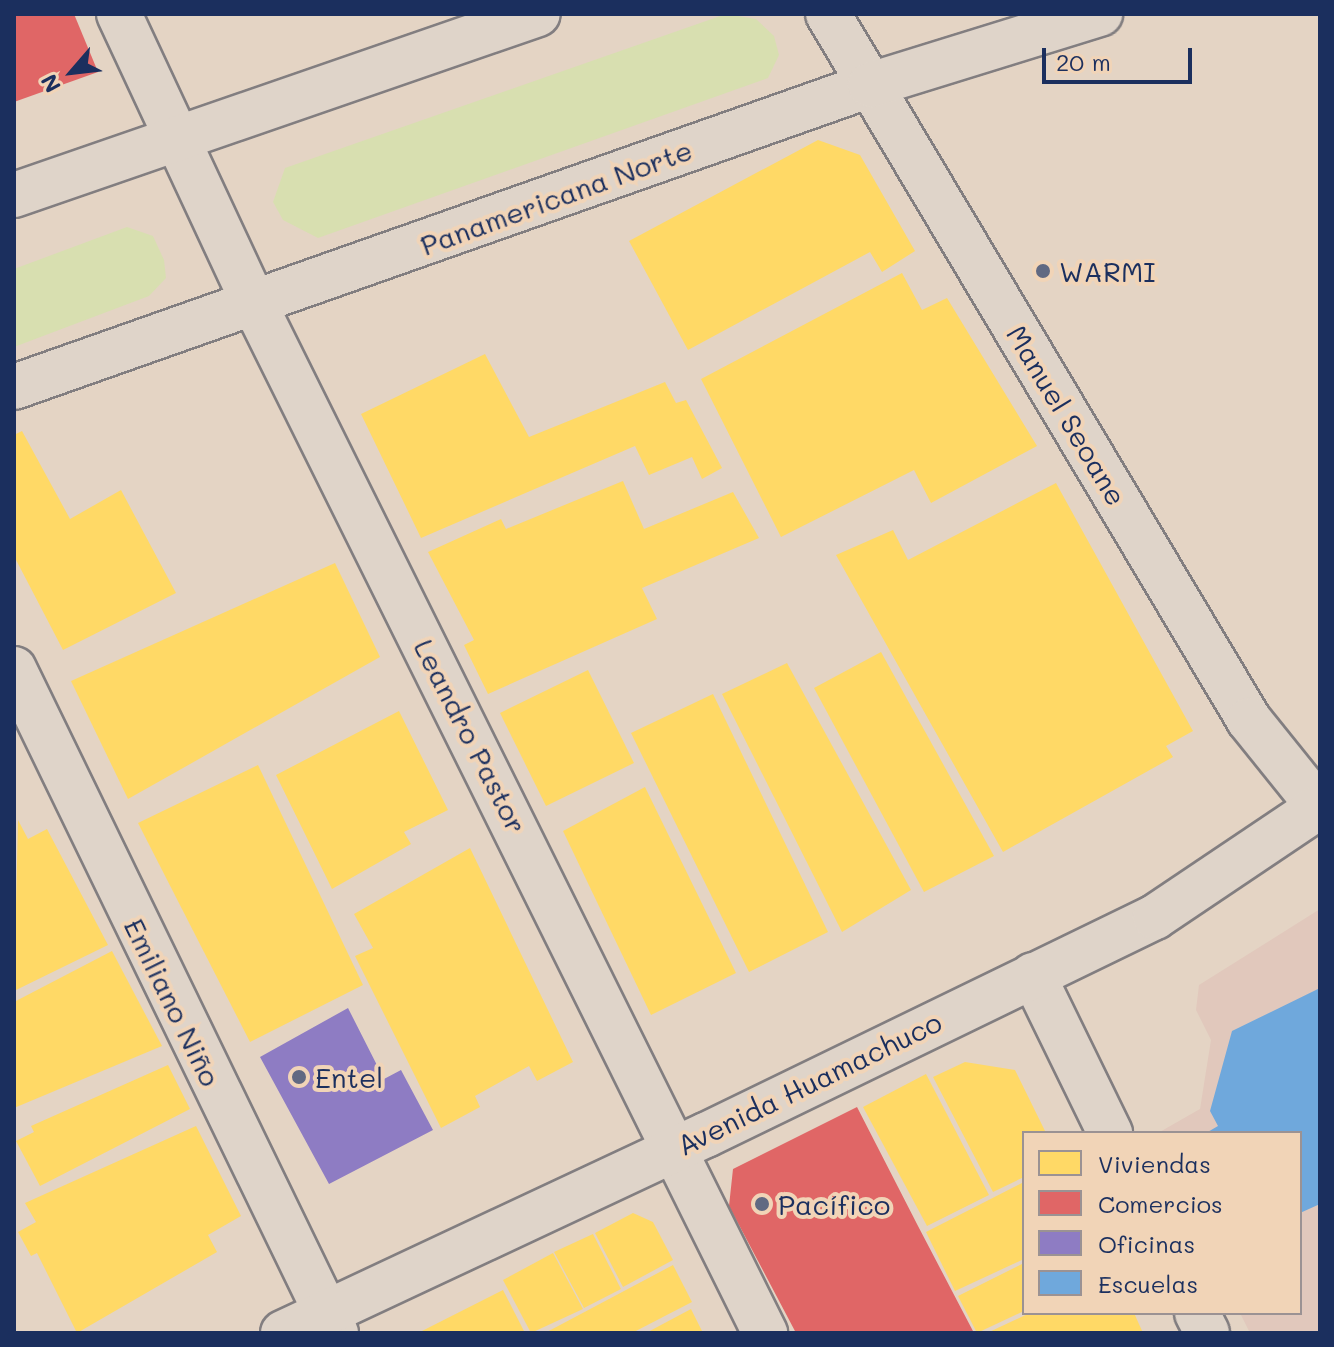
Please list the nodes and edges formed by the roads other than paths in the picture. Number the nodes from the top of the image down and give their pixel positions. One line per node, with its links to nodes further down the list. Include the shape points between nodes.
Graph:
1 (119, 14): 6 (main road, Leandro Pastor)
2 (538, 14): 6 (main road)
3 (828, 14): 5 (main road, Manuel Seoane)
4 (1100, 14): 5 (main road, Panamericana Norte)
5 (870, 85): 8 (main road, Panamericana Norte); 11 (main road, Manuel Seoane, via 1249,720)
6 (177, 139): 7 (main road); 8 (main road, Leandro Pastor)
7 (14, 195)
8 (255, 305): 9 (main road, Panamericana Norte); 14 (main road, Leandro Pastor)
9 (14, 387)
10 (14, 669): 16 (main road, Emiliano Niño)
11 (1319, 807): 12 (main road, Avenida Huamachuco, via 1155,917)
12 (1033, 975): 13 (main road); 14 (main road, Avenida Huamachuco)
13 (1109, 1131)
14 (677, 1148): 16 (main road, Avenida Huamachuco); 18 (main road, Leandro Pastor)
15 (1198, 1315): 19 (main road)
16 (331, 1324): 17 (main road, Avenida Huamachuco)
17 (283, 1333)
18 (765, 1333)
19 (1207, 1333)

